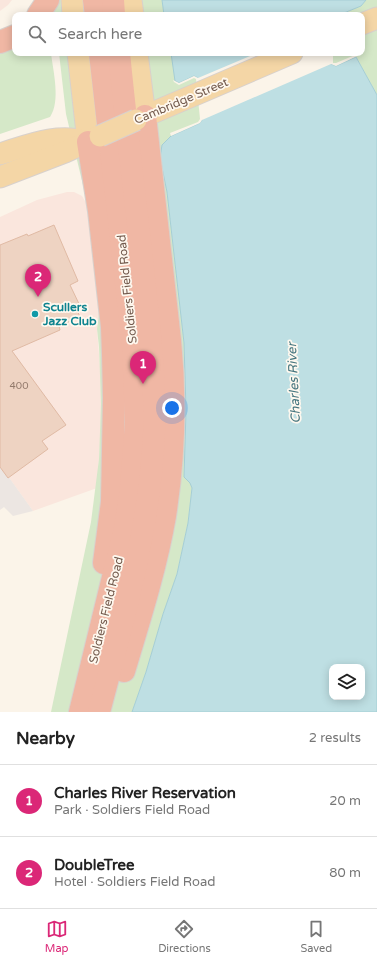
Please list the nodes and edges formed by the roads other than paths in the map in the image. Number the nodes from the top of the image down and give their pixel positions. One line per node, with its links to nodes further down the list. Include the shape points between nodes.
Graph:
1 (48, 0): 6 (highway)
2 (72, 0): 7 (main road)
3 (94, 0): 8 (highway)
4 (113, 0): 9 (highway)
5 (131, 0): 10 (main road)
6 (40, 12)
7 (73, 12)
8 (96, 12)
9 (114, 12)
10 (133, 12)
11 (377, 18): 12 (main road)
12 (365, 23)
13 (12, 37): 14 (highway)
14 (0, 42)
15 (79, 56): 21 (main road)
16 (100, 56): 24 (highway, Soldiers Field Road, via 133,346 136,422 128,508)
17 (119, 56): 26 (highway, Soldiers Field Road, via 150,337 154,434 141,536)
18 (137, 56): 20 (main road)
19 (284, 57): 20 (main road, Cambridge Street)
20 (140, 118): 21 (main road, Cambridge Street, bridge); 27 (highway, via 172,354 172,447 164,517 152,573 133,643)
21 (94, 139): 22 (main road, via 56,138); 23 (main road, Cambridge Street); 24 (highway, via 114,373 112,502)
22 (0, 154)
23 (0, 177)
24 (94, 656): 25 (highway, Soldiers Field Road)
25 (80, 712)
26 (99, 712)
27 (110, 712)

